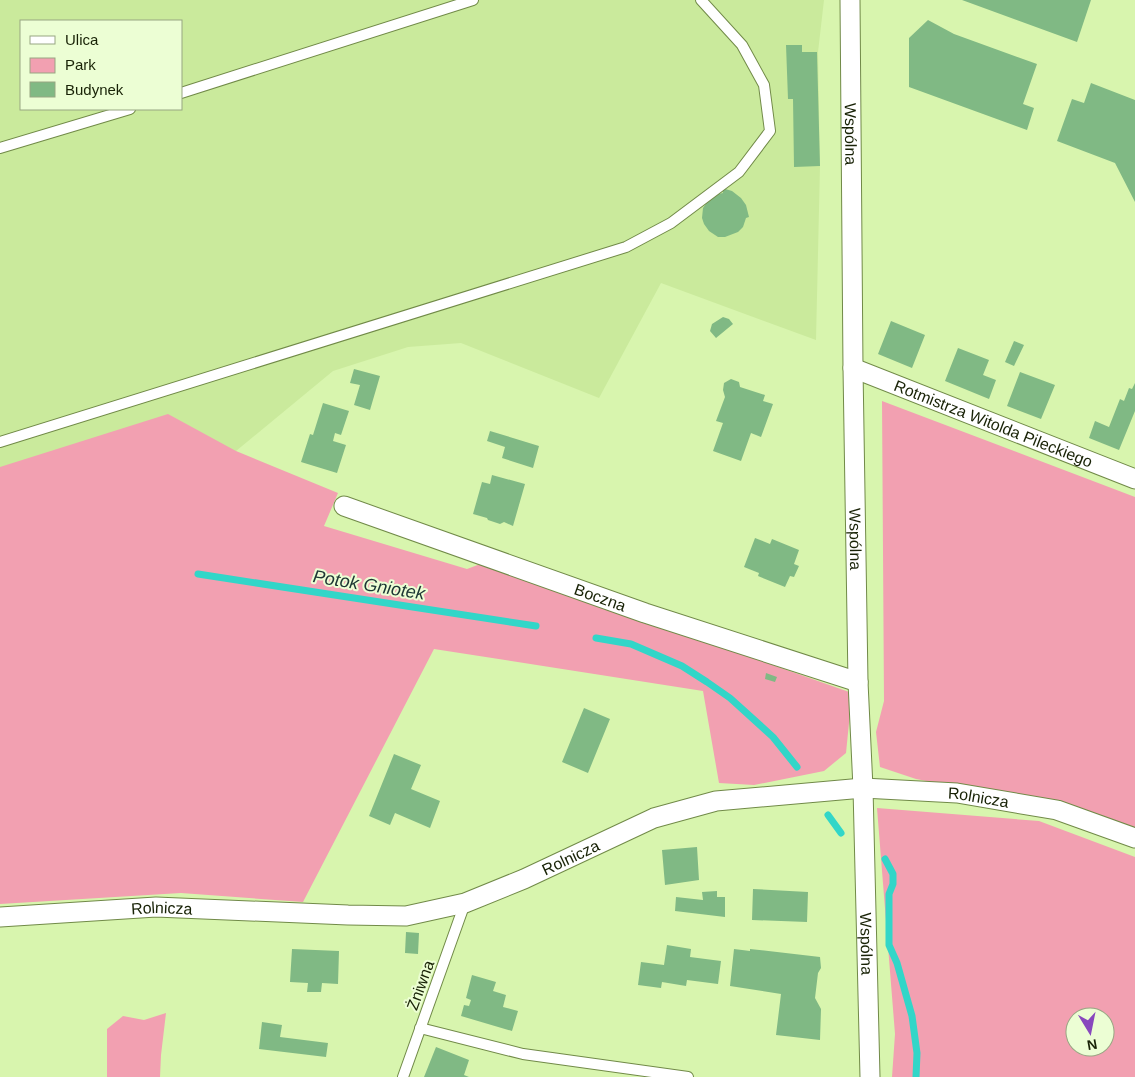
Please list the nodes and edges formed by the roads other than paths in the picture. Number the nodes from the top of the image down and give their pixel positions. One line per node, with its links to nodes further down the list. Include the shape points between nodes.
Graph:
1 (473, 0): 4 (lane)
2 (701, 0): 8 (lane, via 742,46 764,85 770,131 738,172 671,223 626,247)
3 (850, 0): 7 (street, Wspólna)
4 (182, 93)
5 (127, 110): 6 (lane)
6 (0, 148)
7 (852, 368): 9 (street, Rotmistrza Witolda Pileckiego); 11 (street, Wspólna)
8 (0, 442)
9 (1135, 480)
10 (344, 506): 11 (street, Boczna, via 645,613)
11 (858, 682): 12 (street, Wspólna)
12 (863, 788): 13 (street, Rolnicza, via 957,794 1057,810); 14 (street, Rolnicza, via 716,801 654,818); 19 (street, Wspólna)
13 (1135, 838)
14 (465, 903): 15 (street, Rolnicza, via 406,916 156,907); 16 (lane, Żniwna)
15 (0, 917)
16 (420, 1028): 17 (lane, Żniwna); 18 (lane, via 523,1054)
17 (403, 1077)
18 (688, 1077)
19 (870, 1077)

